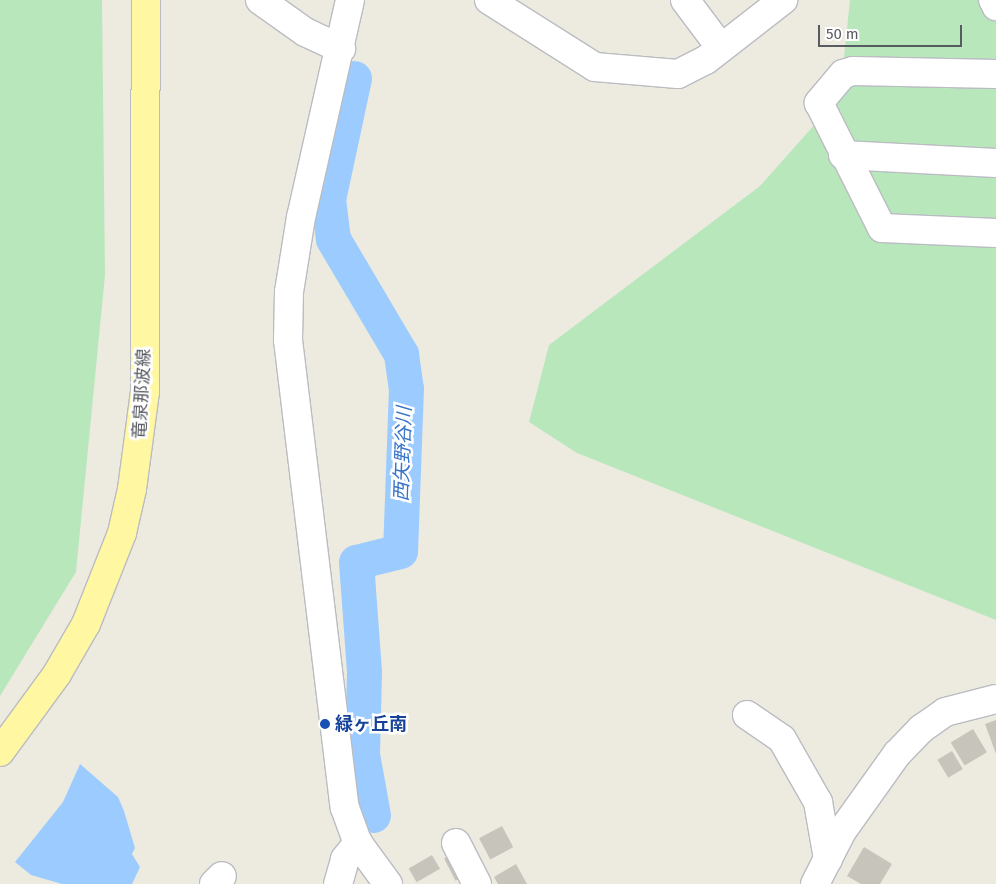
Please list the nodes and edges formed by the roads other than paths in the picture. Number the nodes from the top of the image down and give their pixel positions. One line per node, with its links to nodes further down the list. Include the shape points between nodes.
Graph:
1 (146, 0): 17 (main road, 竜泉那波線, via 145,392 132,489 119,541 86,624 57,674)
2 (260, 0): 10 (street, via 305,32)
3 (350, 0): 10 (street)
4 (488, 0): 9 (street, via 595,67 678,74)
5 (685, 0): 9 (street)
6 (783, 0): 9 (street)
7 (993, 0): 8 (street)
8 (996, 6)
9 (721, 48)
10 (341, 49): 19 (street, via 298,235 288,340 345,808)
11 (996, 74): 12 (street, via 843,74 819,102)
12 (843, 155): 13 (street); 14 (street, via 882,228)
13 (996, 163)
14 (996, 233)
15 (996, 699): 20 (street, via 946,712 921,730 897,754)
16 (747, 715): 20 (street, via 782,739 818,802)
17 (0, 752)
18 (456, 843): 23 (street)
19 (358, 844): 21 (street); 22 (street, via 345,859)
20 (828, 859): 24 (street)
21 (386, 883)
22 (338, 884)
23 (477, 884)
24 (815, 884)

